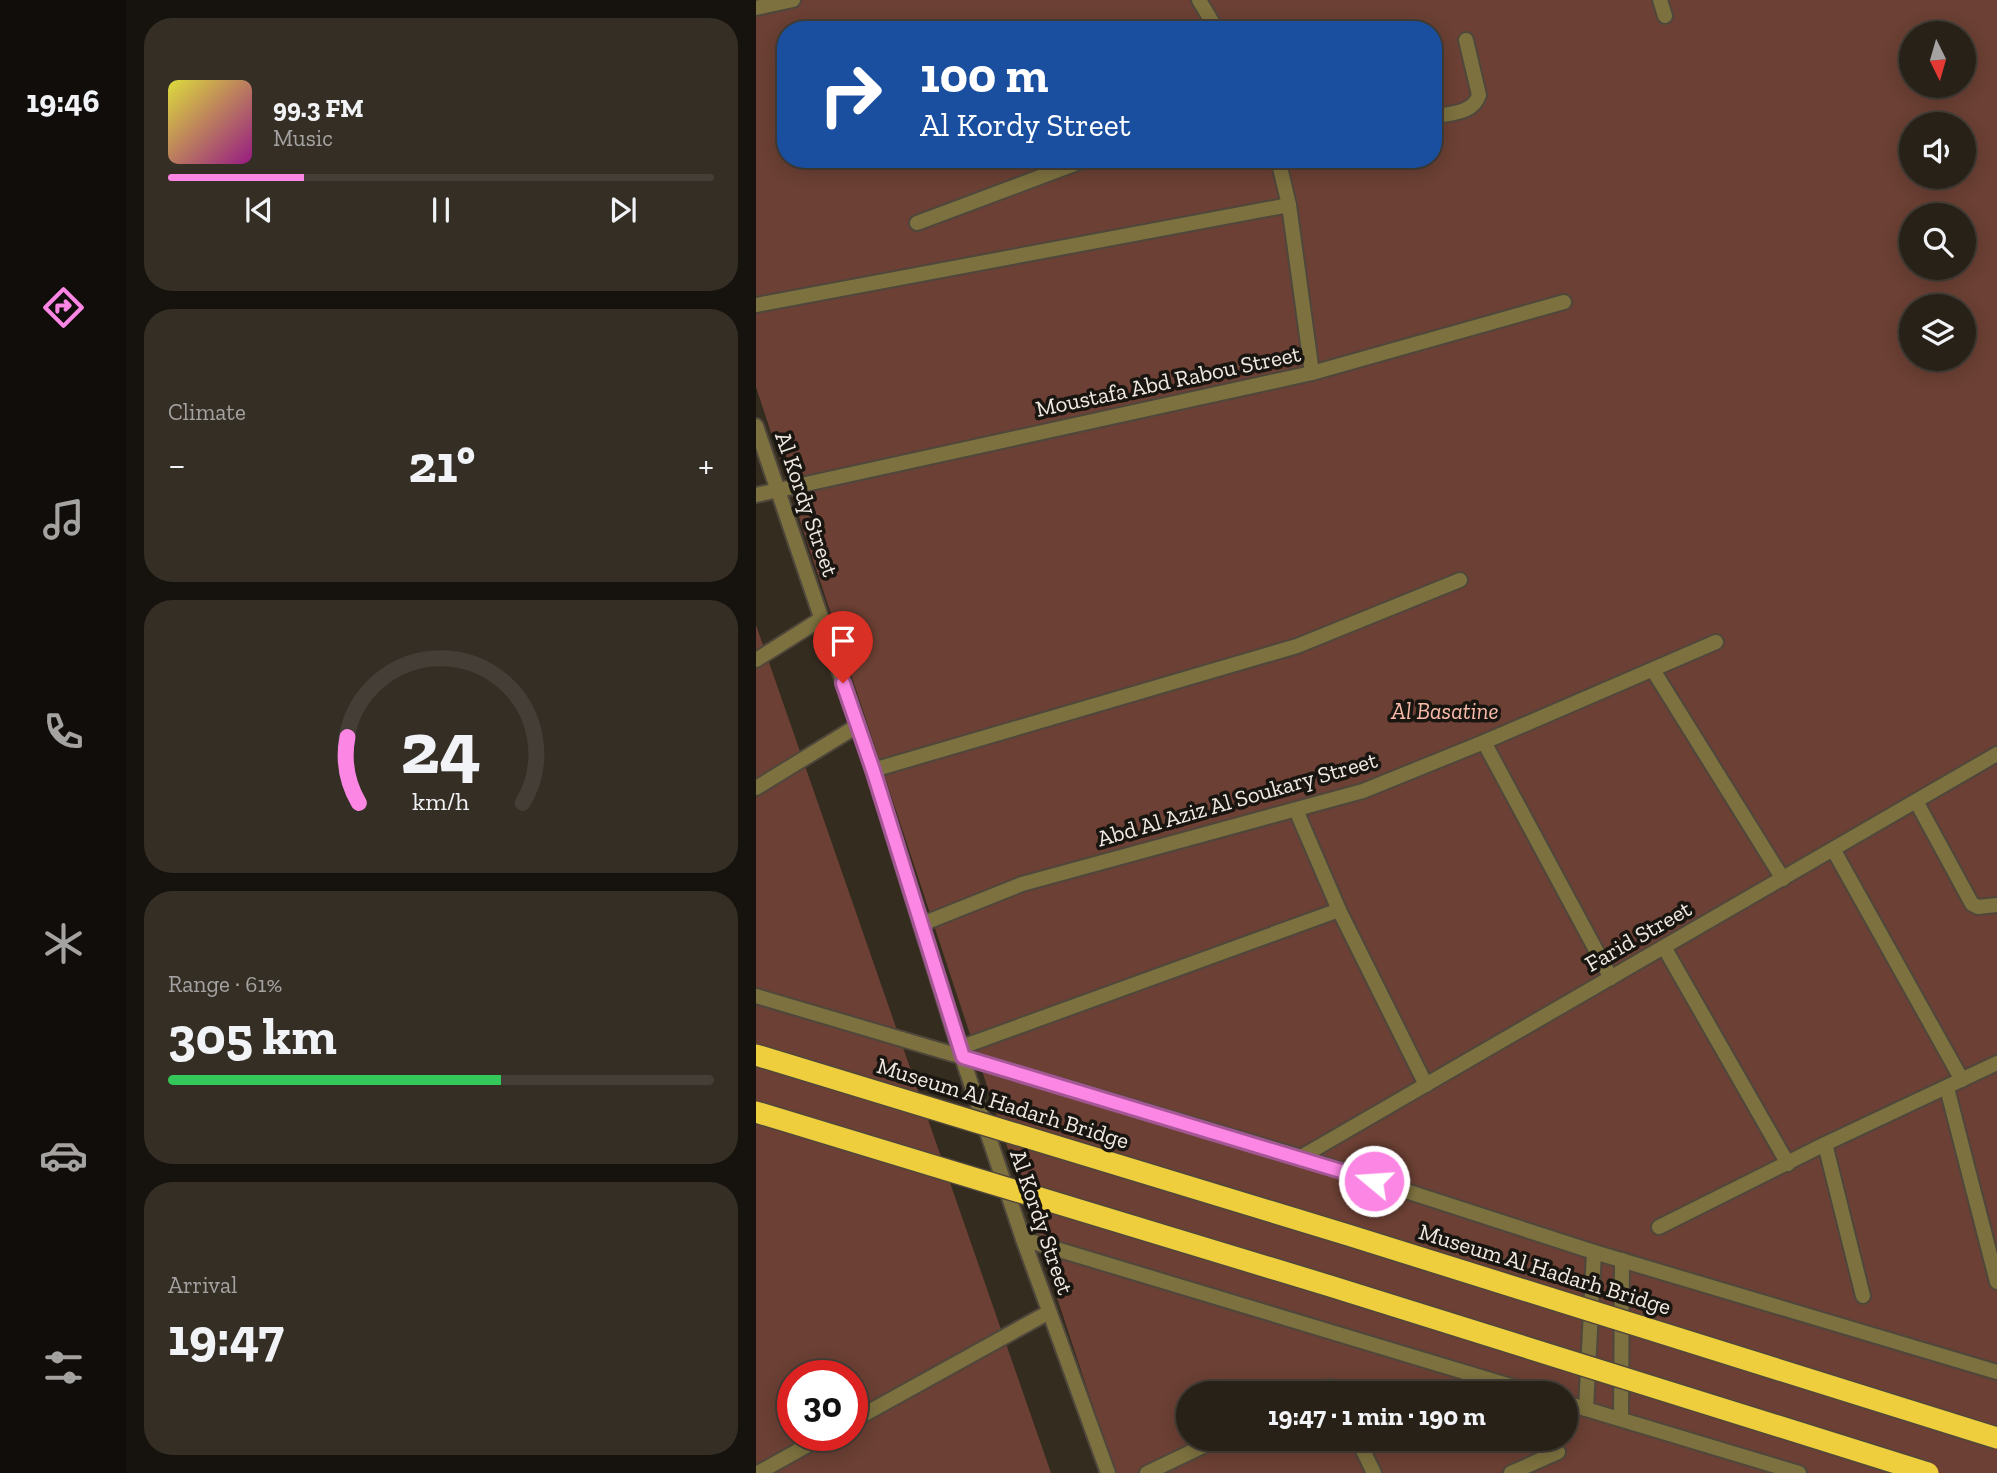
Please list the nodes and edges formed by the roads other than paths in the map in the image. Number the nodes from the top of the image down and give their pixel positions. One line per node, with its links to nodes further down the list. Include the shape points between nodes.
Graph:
1 (793, 0): 4 (street)
2 (1199, 0): 6 (street)
3 (1660, 0): 5 (street)
4 (756, 8)
5 (1665, 16)
6 (1212, 21)
7 (1466, 40): 8 (street, via 1479,95 1465,111)
8 (1442, 115)
9 (1064, 168): 12 (street)
10 (1280, 168): 11 (street)
11 (1289, 205): 14 (street); 15 (street)
12 (917, 223)
13 (1564, 302): 15 (street, Moustafa Abd Rabou Street)
14 (756, 305)
15 (1312, 373): 17 (street, Moustafa Abd Rabou Street)
16 (756, 426): 17 (street, Al Kordy Street)
17 (778, 490): 18 (street, Moustafa Abd Rabou Street); 20 (street, Al Kordy Street)
18 (756, 495)
19 (1460, 580): 27 (street, via 1297,646)
20 (821, 619): 22 (street); 24 (street, Al Kordy Street)
21 (1716, 642): 23 (street, Abd Al Aziz Al Soukary Street)
22 (756, 660)
23 (1653, 670): 25 (street, Abd Al Aziz Al Soukary Street); 32 (street)
24 (857, 726): 27 (street, Al Kordy Street); 28 (street)
25 (1484, 742): 30 (street, Abd Al Aziz Al Soukary Street, via 1363,791); 37 (street)
26 (1997, 754): 29 (street, Farid Street)
27 (873, 770): 35 (street, Al Kordy Street)
28 (756, 788)
29 (1916, 801): 31 (street, Farid Street); 33 (street, via 1972,904 1978,908)
30 (1296, 810): 34 (street); 35 (street, Abd Al Aziz Al Soukary Street, via 1022,884)
31 (1833, 849): 32 (street, Farid Street); 42 (street)
32 (1783, 878): 36 (street, Farid Street)
33 (1997, 905)
34 (1339, 910): 39 (street); 43 (street)
35 (922, 924): 39 (street, Al Kordy Street)
36 (1664, 947): 37 (street, Farid Street); 48 (street)
37 (1611, 978): 43 (street, Farid Street)
38 (756, 996): 39 (street)
39 (961, 1052): 47 (street); 50 (street, Al Kordy Street)
40 (756, 1055): 62 (highway, Museum Al Hadarh Bridge, bridge)
41 (1997, 1062): 42 (street)
42 (1962, 1080): 44 (street)
43 (1426, 1085): 47 (street, Farid Street)
44 (1947, 1088): 46 (street); 53 (street)
45 (756, 1112): 73 (highway, bridge)
46 (1825, 1144): 48 (street); 54 (street)
47 (1301, 1157): 51 (street)
48 (1788, 1164): 49 (street)
49 (1659, 1227)
50 (1023, 1238): 55 (street, Al Kordy Street); 57 (street)
51 (1594, 1252): 52 (street); 59 (street)
52 (1622, 1260): 56 (street); 61 (street)
53 (1997, 1282)
54 (1863, 1296)
55 (1049, 1312): 60 (street); 68 (street, Al Kordy Street)
56 (1997, 1372)
57 (1494, 1381)
58 (1578, 1407): 59 (street)
59 (1586, 1409): 61 (street)
60 (868, 1412)
61 (1621, 1419): 72 (street)
62 (1997, 1438)
63 (798, 1451): 67 (street)
64 (1193, 1451): 69 (street)
65 (1363, 1451): 70 (street)
66 (1558, 1452): 71 (street)
67 (758, 1473)
68 (1108, 1473)
69 (1147, 1473)
70 (1374, 1473)
71 (1511, 1473)
72 (1799, 1473)
73 (1928, 1473)

